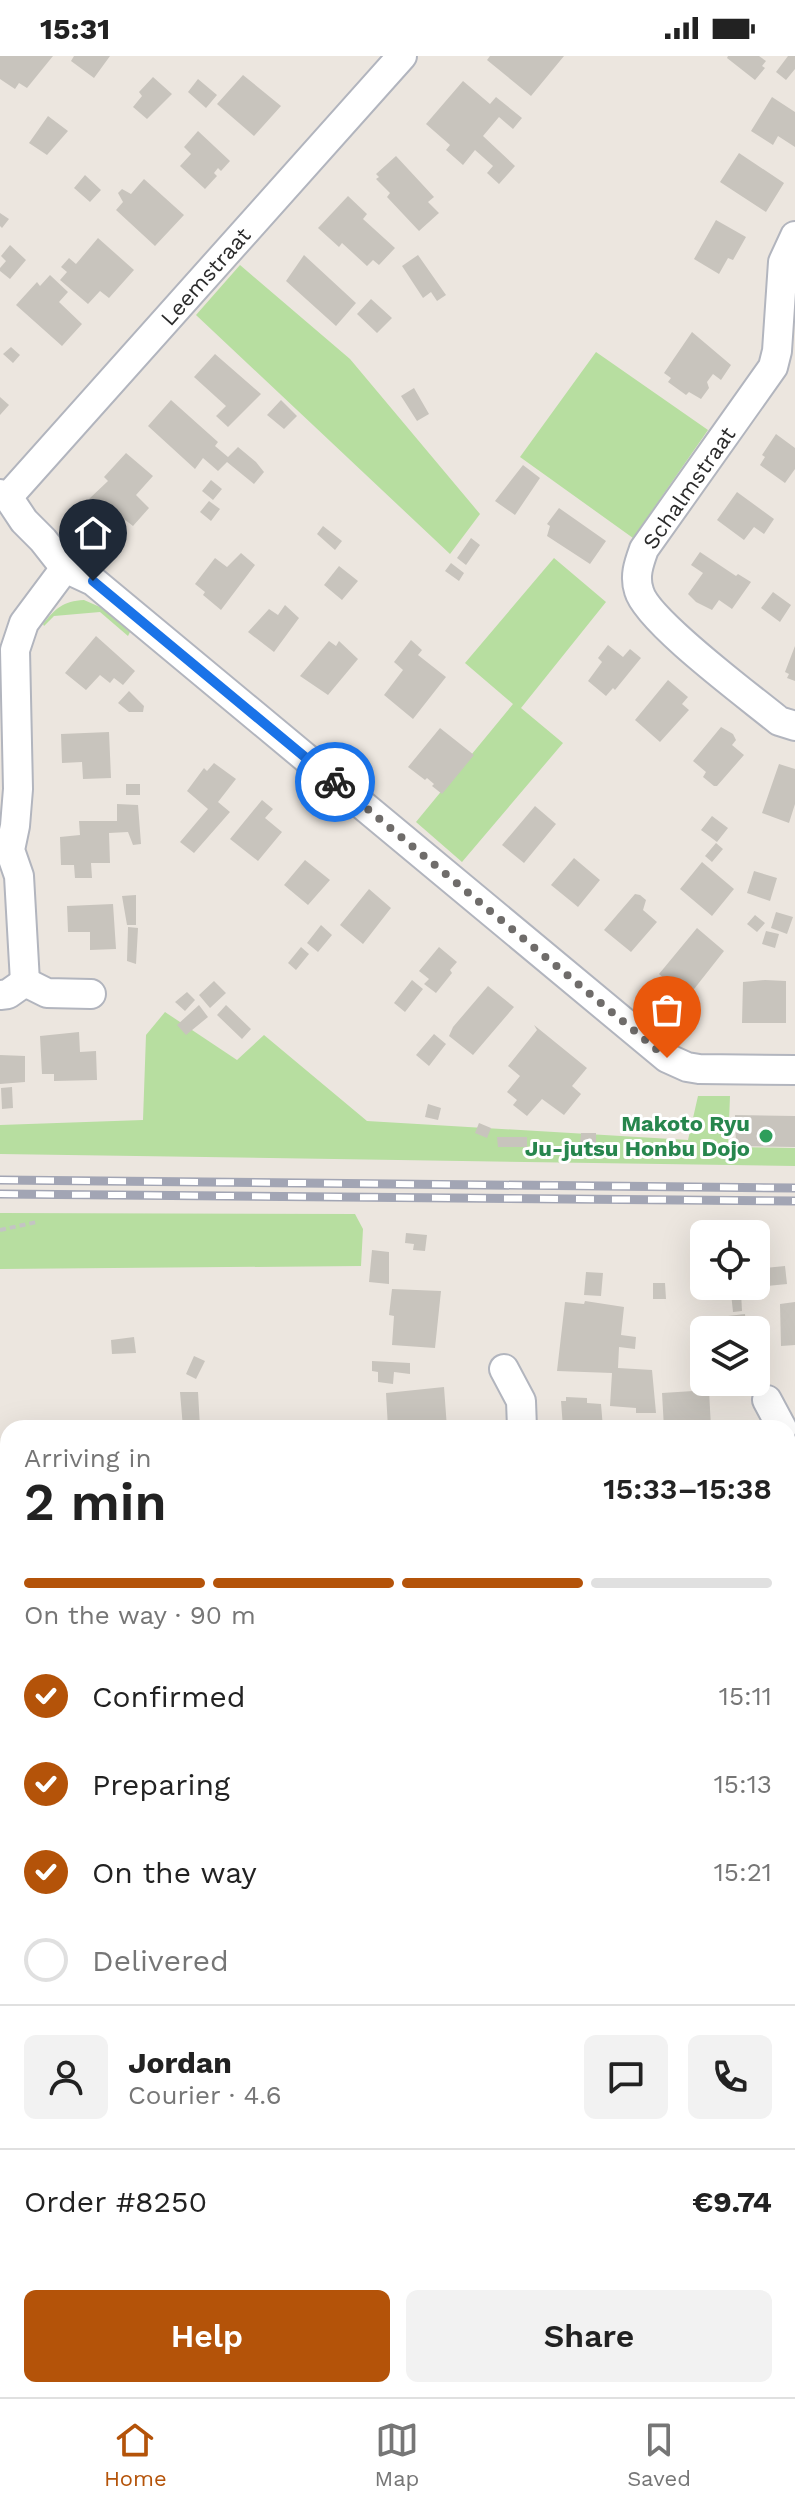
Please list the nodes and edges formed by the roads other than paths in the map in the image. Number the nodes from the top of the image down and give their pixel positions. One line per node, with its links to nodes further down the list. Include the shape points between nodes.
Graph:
1 (402, 56): 3 (street, Leemstraat)
2 (795, 236): 5 (street, Schalmstraat, via 783,262 773,367 644,549 637,570 639,593 655,618 779,721)
3 (4, 495): 4 (street)
4 (65, 568): 6 (street, via 24,623 15,650 18,789 15,826); 9 (street, via 93,581 667,1058 699,1069)
5 (795, 726)
6 (5, 850): 7 (street, via 19,876)
7 (12, 988): 8 (street)
8 (91, 994)
9 (795, 1070)
10 (504, 1369): 12 (street, via 521,1401)
11 (767, 1400): 13 (street)
12 (522, 1420)
13 (778, 1420)

